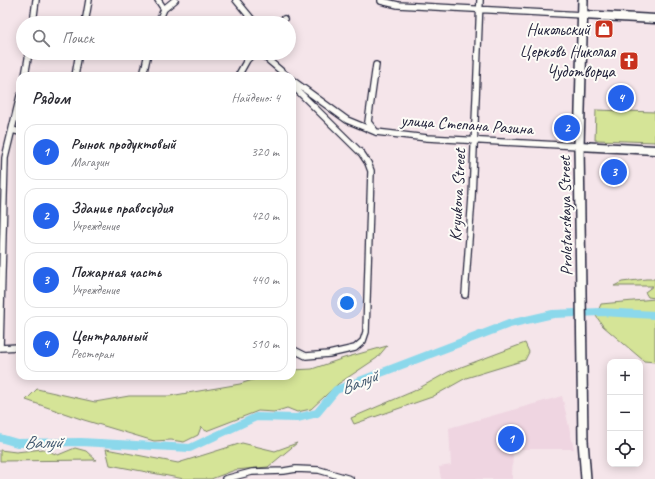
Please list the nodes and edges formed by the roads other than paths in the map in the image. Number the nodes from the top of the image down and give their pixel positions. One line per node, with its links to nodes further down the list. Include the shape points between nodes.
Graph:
1 (36, 0): 12 (street)
2 (89, 0): 13 (street)
3 (158, 0): 10 (street)
4 (174, 0): 10 (street)
5 (236, 0): 15 (street)
6 (480, 0): 9 (street, Kryukova Street)
7 (583, 0): 11 (main road, Proletarskaya Street)
8 (381, 1): 9 (street, via 398,5)
9 (480, 8): 11 (street); 34 (street, Kryukova Street)
10 (164, 9): 14 (street)
11 (582, 15): 16 (main road); 35 (main road, Proletarskaya Street)
12 (34, 16)
13 (86, 16)
14 (161, 16)
15 (249, 16)
16 (655, 19)
17 (28, 60): 23 (street)
18 (78, 60): 24 (street)
19 (146, 60): 25 (street)
20 (246, 60): 26 (street)
21 (268, 60): 27 (street)
22 (376, 65): 33 (street, via 368,122)
23 (26, 72)
24 (76, 72)
25 (144, 72)
26 (240, 72)
27 (282, 72)
28 (296, 84): 33 (street, улица Степана Разина, via 347,120)
29 (296, 88): 40 (street, via 362,154 371,171 366,332 363,341 355,348 329,354 306,356)
30 (16, 113): 31 (street)
31 (12, 130): 32 (street); 39 (street, via 5,158)
32 (16, 131)
33 (376, 132): 34 (street, улица Степана Разина)
34 (474, 140): 35 (street, улица Степана Разина); 37 (street, Kryukova Street)
35 (579, 146): 36 (main road, улица Степана Разина); 45 (main road, Proletarskaya Street)
36 (655, 150)
37 (465, 295)
38 (16, 347): 39 (street)
39 (0, 348)
40 (296, 352)
41 (284, 471): 42 (street, via 252,472); 43 (street); 44 (street, via 296,468 319,470)
42 (225, 479)
43 (282, 479)
44 (350, 479)
45 (586, 479)

